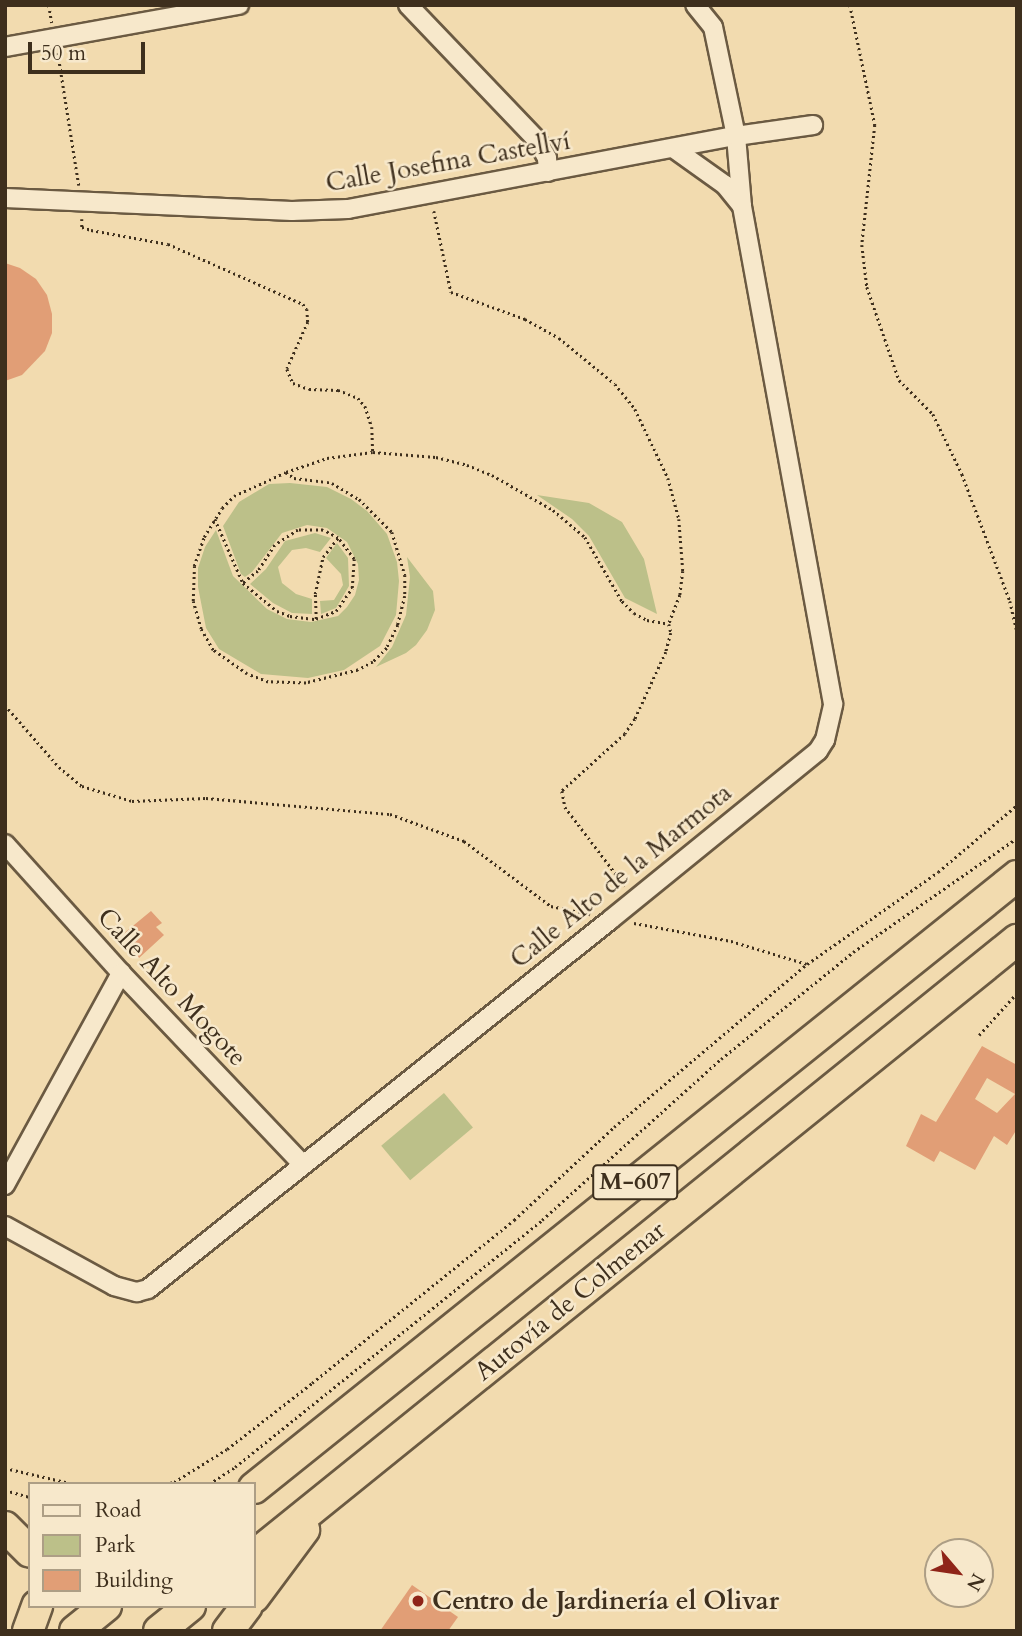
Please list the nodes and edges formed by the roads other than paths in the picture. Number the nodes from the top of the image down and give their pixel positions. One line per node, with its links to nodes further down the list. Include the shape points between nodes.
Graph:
1 (239, 5): 4 (street)
2 (408, 5): 8 (street, via 537,140 547,158)
3 (695, 5): 6 (street, Calle Alto de la Marmota, via 713,27)
4 (5, 47)
5 (813, 125): 6 (street, Calle Josefina Castellví)
6 (736, 136): 7 (street, Calle Josefina Castellví); 10 (street, Calle Alto de la Marmota)
7 (673, 148): 8 (street, Calle Josefina Castellví); 10 (street, via 725,185)
8 (548, 172): 9 (street, Calle Josefina Castellví, via 348,209 292,211)
9 (5, 198)
10 (742, 206): 15 (street, Calle Alto de la Marmota, via 833,704 825,740 818,751 610,920)
11 (5, 844): 14 (street, Calle Alto Mogote)
12 (1017, 876): 18 (highway, Autovía de Colmenar / M-607)
13 (1017, 940): 19 (highway, Autovía de Colmenar / M-607)
14 (121, 973): 15 (street, Calle Alto Mogote); 16 (street)
15 (302, 1164): 17 (street, Calle Alto de la Marmota, via 161,1279 137,1292 114,1286)
16 (5, 1185)
17 (5, 1226)
18 (256, 1486)
19 (315, 1508): 22 (highway, Autovía de Colmenar / M-607); 23 (highway, via 303,1533)
20 (5, 1527): 21 (highway)
21 (28, 1550)
22 (256, 1554)
23 (256, 1594)
24 (36, 1608): 28 (highway)
25 (104, 1608): 29 (highway)
26 (188, 1608): 30 (highway)
27 (245, 1608): 31 (highway)
28 (29, 1631)
29 (75, 1631)
30 (159, 1631)
31 (228, 1631)

